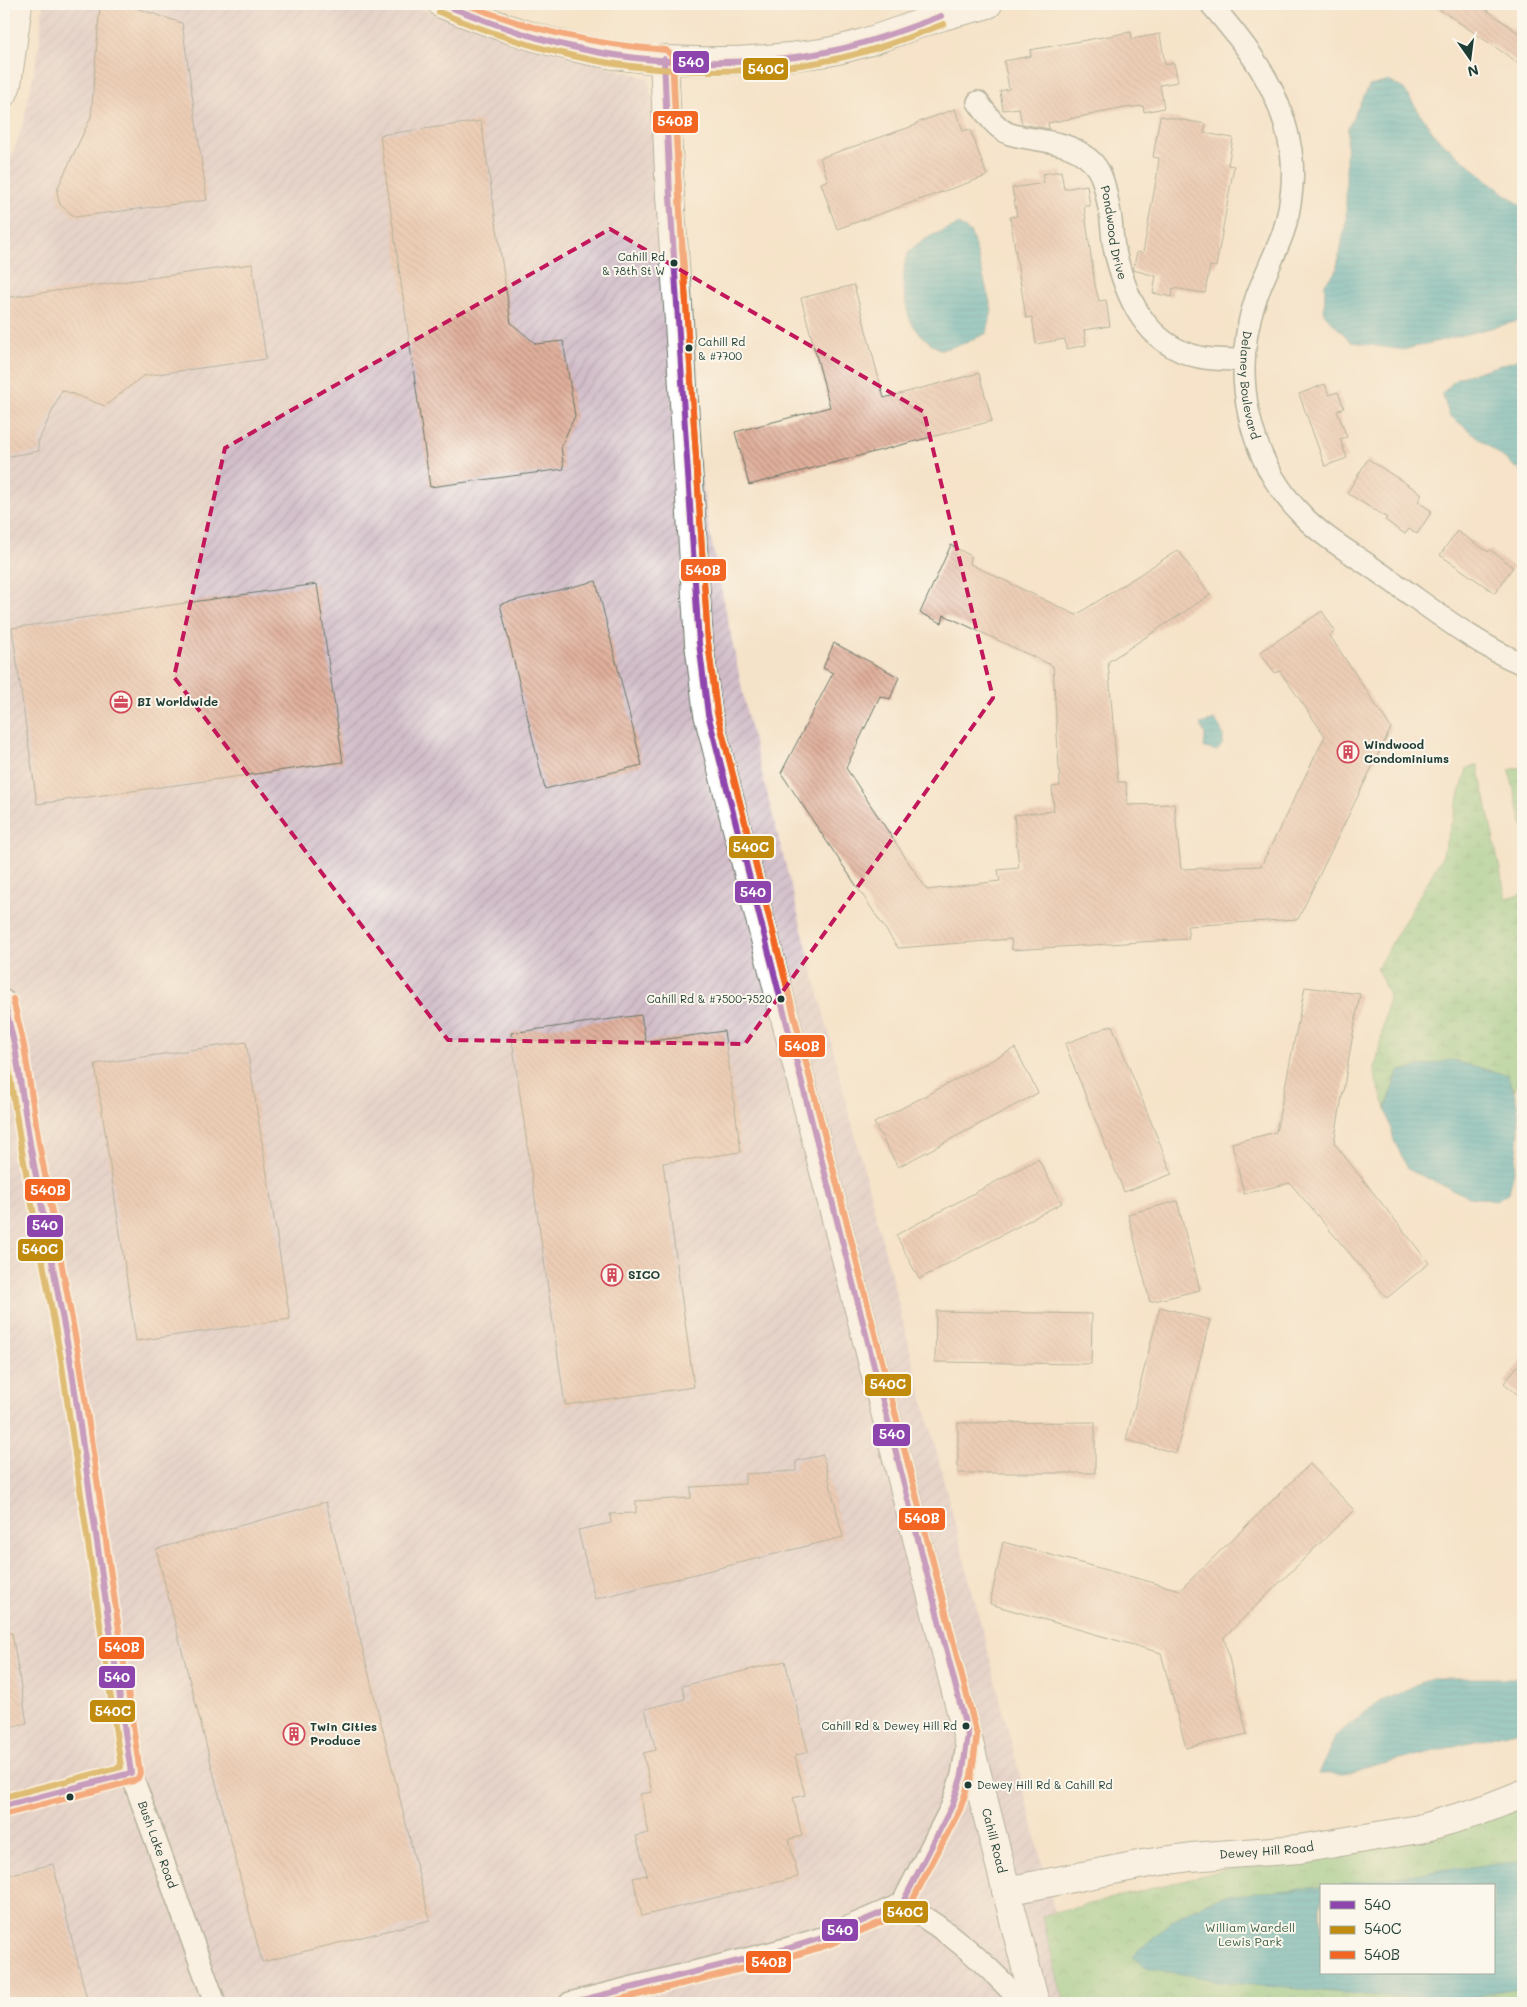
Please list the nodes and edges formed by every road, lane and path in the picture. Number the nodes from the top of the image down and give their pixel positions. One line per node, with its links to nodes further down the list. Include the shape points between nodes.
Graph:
1 (18, 4): 7 (street)
2 (442, 4): 6 (street, via 493,25 552,42 613,54)
3 (988, 4): 5 (street)
4 (1211, 4): 9 (street, Delaney Boulevard, via 1268,78 1284,115 1291,153 1291,193 1283,231 1256,298 1247,328)
5 (946, 10): 6 (street, via 883,37 822,53 711,61)
6 (664, 59): 13 (street, Cahill Road, via 699,643 708,714)
7 (4, 92)
8 (978, 102): 9 (street, Pondwood Drive, via 991,120 1008,134 1046,140 1082,153 1093,162 1102,176 1122,280 1138,313 1160,340 1199,357)
9 (1244, 360): 10 (street, Delaney Boulevard, via 1250,426 1262,459 1280,491 1305,518 1332,540 1470,635)
10 (1523, 664)
11 (4, 1001): 12 (street, Bush Lake Road)
12 (9, 1044): 14 (street, Bush Lake Road, via 70,1358)
13 (968, 1735): 17 (street, Cahill Road); 18 (street, via 962,1775 952,1806)
14 (131, 1773): 16 (street); 19 (street, Bush Lake Road)
15 (1523, 1794): 17 (street, Dewey Hill Road, via 1420,1829 1299,1849 1149,1863)
16 (4, 1806)
17 (1006, 1891): 22 (street, Cahill Road)
18 (902, 1904): 20 (street, via 825,1937 786,1949); 21 (street, via 953,1937)
19 (215, 2003)
20 (570, 2003)
21 (1023, 2003)
22 (1035, 2003)

